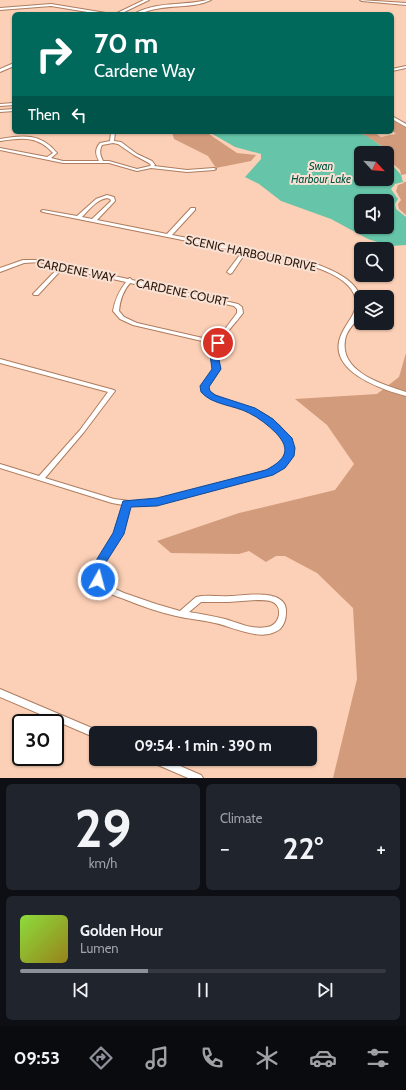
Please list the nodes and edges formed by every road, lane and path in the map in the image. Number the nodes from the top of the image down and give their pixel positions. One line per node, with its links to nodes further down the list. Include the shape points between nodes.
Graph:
1 (147, 0): 9 (street)
2 (210, 0): 10 (street)
3 (362, 0): 4 (street)
4 (406, 4)
5 (75, 8): 6 (street, via 43,5); 7 (street); 8 (street)
6 (0, 9)
7 (81, 12)
8 (96, 12)
9 (121, 12)
10 (141, 12)
11 (12, 65): 14 (street)
12 (406, 67): 13 (street)
13 (394, 70)
14 (0, 71)
15 (12, 104): 16 (street)
16 (0, 105)
17 (12, 110): 18 (street)
18 (0, 111)
19 (394, 118): 20 (street)
20 (406, 126)
21 (113, 134): 23 (street)
22 (0, 140): 25 (street, via 33,138 55,153)
23 (112, 141): 26 (street, via 101,144 98,149); 27 (street, via 122,143 132,153 151,162)
24 (0, 149): 25 (street)
25 (48, 159): 26 (street, via 71,163)
26 (101, 161): 27 (street, via 137,170)
27 (151, 167): 28 (street, via 187,171)
28 (214, 170)
29 (193, 209): 33 (street)
30 (43, 211): 31 (street, SCENIC HARBOUR DRIVE)
31 (78, 218): 32 (street, SCENIC HARBOUR DRIVE); 32 (street, via 99,198 112,198 113,201)
32 (93, 221): 33 (street, SCENIC HARBOUR DRIVE)
33 (168, 236): 34 (street, SCENIC HARBOUR DRIVE)
34 (245, 251): 37 (street); 42 (street, SCENIC HARBOUR DRIVE, via 318,266 348,282 357,295 359,306 343,336 342,350 345,360 366,379)
35 (62, 266): 36 (street, CARDENE WAY, via 33,261); 38 (street, CARDENE WAY); 39 (street)
36 (0, 270)
37 (230, 272)
38 (130, 280): 40 (street, CARDENE COURT, via 117,303 116,311 122,318 135,324); 40 (street, CARDENE COURT, via 236,305 240,308 240,313)
39 (36, 294)
40 (218, 343): 45 (street, via 214,355 217,369 205,386 206,392 212,397 252,410 270,421 288,440 289,456 282,466 270,472 157,502)
41 (0, 361): 44 (street, via 112,391 82,431)
42 (406, 394)
43 (0, 466): 44 (street)
44 (41, 478): 45 (street)
45 (127, 504): 46 (street, via 118,534 98,567 98,580 112,591)
46 (182, 614): 46 (street, via 222,621 252,631 270,630 279,625 283,614 282,608 274,599 256,596 199,599)
47 (0, 693): 48 (street)
48 (89, 731)
49 (170, 766): 50 (street)
50 (198, 778)

